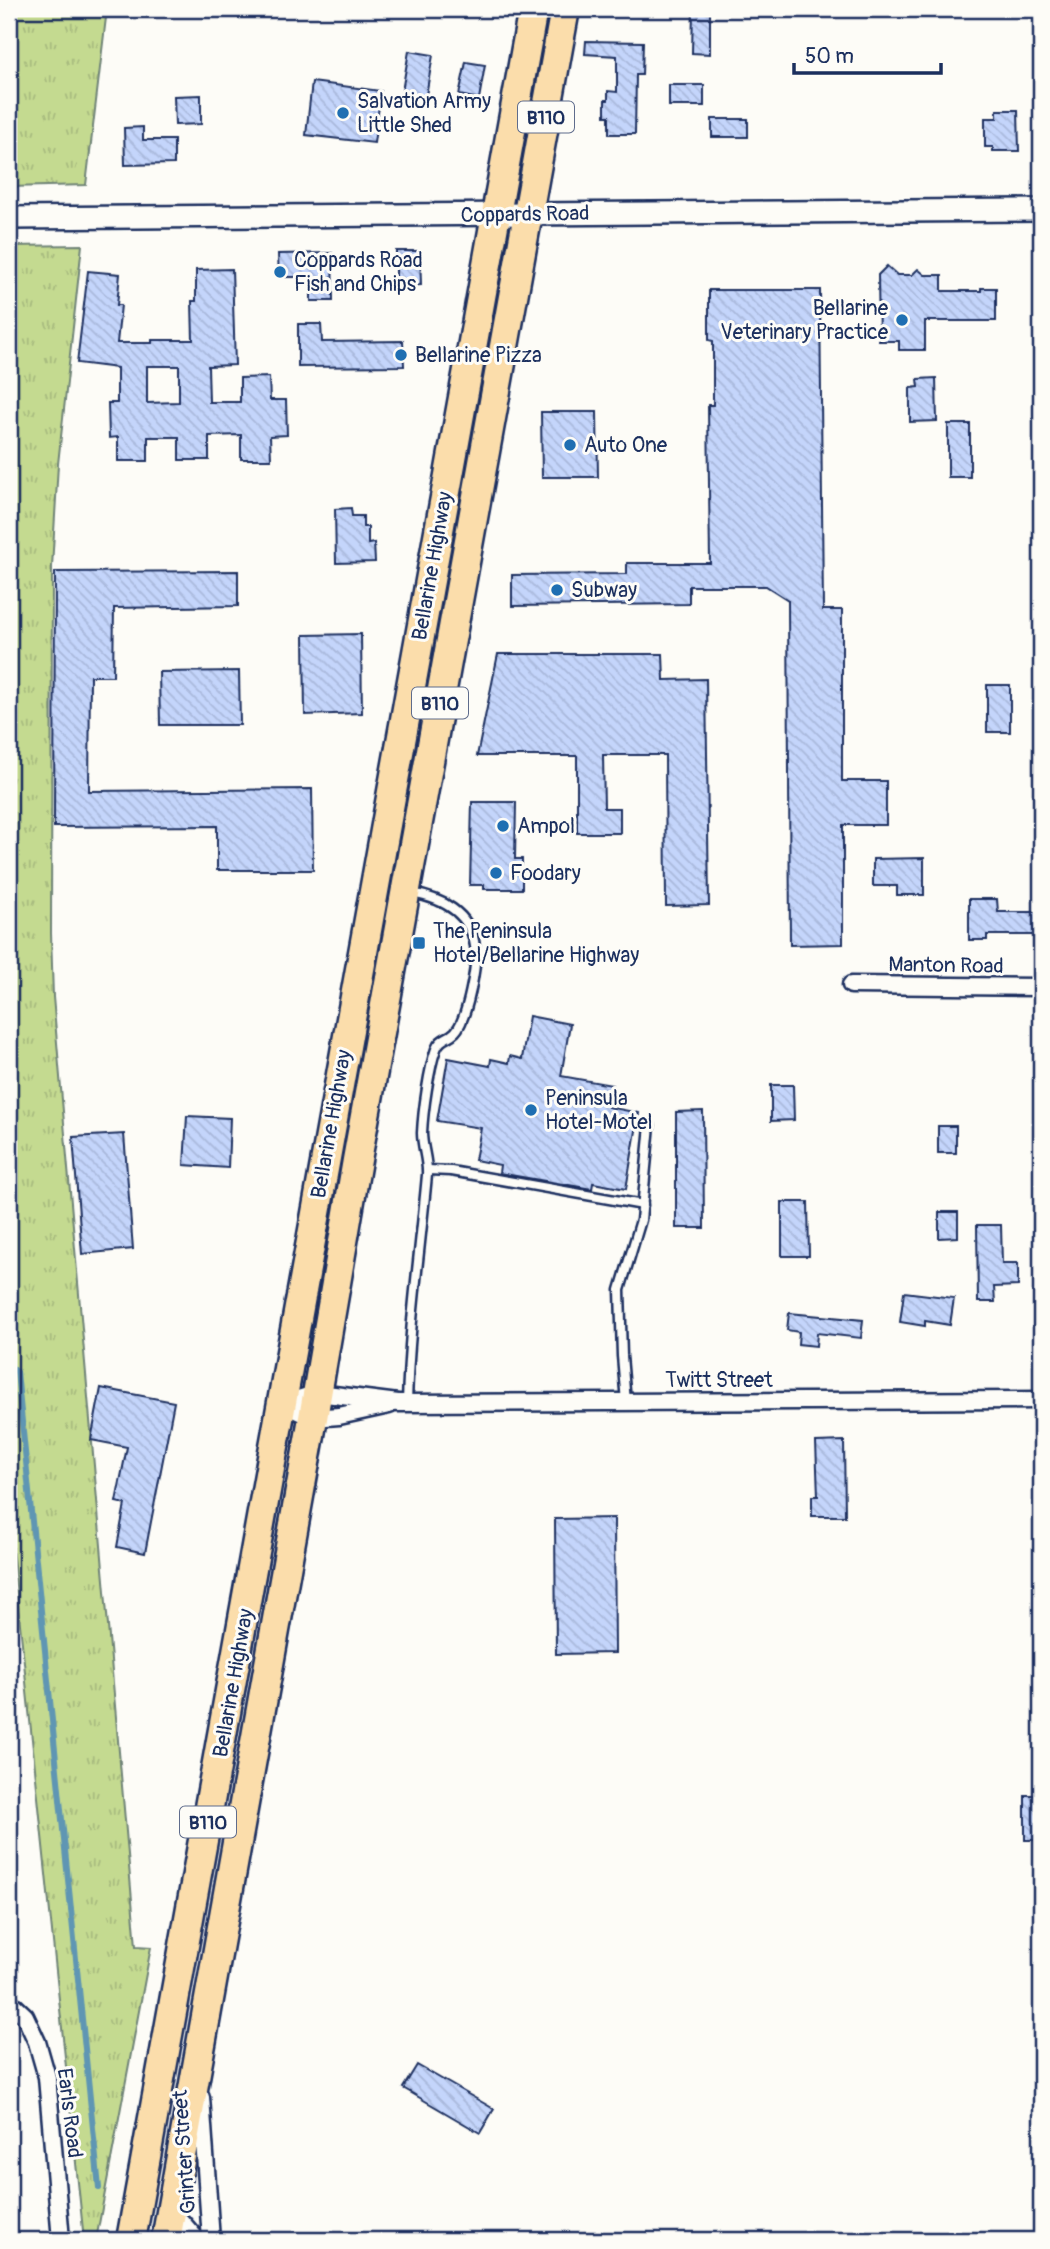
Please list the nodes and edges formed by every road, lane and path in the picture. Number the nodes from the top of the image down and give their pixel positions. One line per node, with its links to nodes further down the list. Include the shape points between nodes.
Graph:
1 (533, 9): 5 (highway, Bellarine Highway / B110)
2 (565, 9): 4 (highway, Bellarine Highway / B110)
3 (1041, 209): 4 (street, Coppards Road)
4 (528, 213): 5 (street, Coppards Road); 7 (highway, Bellarine Highway / B110)
5 (495, 214): 6 (street, Coppards Road); 16 (highway, Bellarine Highway / B110)
6 (9, 218)
7 (406, 892): 11 (lane, via 430,896 458,911 475,942 477,957 460,1025 442,1039 433,1060 422,1134); 17 (highway, Bellarine Highway / B110)
8 (850, 985): 9 (street, Manton Road)
9 (1041, 987)
10 (650, 1125): 12 (lane)
11 (428, 1170): 12 (lane); 15 (lane)
12 (643, 1205): 14 (lane, via 620,1290)
13 (1041, 1400): 14 (street, Twitt Street)
14 (626, 1402): 15 (street, Twitt Street)
15 (402, 1403): 17 (street, Twitt Street); 17 (street, Twitt Street, via 339,1416)
16 (283, 1405): 17 (street, Twitt Street); 17 (street, Twitt Street); 20 (highway, Bellarine Highway / B110)
17 (316, 1406): 19 (highway, Bellarine Highway / B110)
18 (9, 2001): 22 (street, Earls Road, via 25,2016 47,2077)
19 (198, 2060): 21 (highway, Bellarine Highway / B110); 26 (street, Grinter Street)
20 (149, 2144): 21 (highway); 23 (highway, Bellarine Highway / B110)
21 (171, 2210): 24 (highway, Bellarine Highway / B110); 25 (street, Grinter Street)
22 (61, 2240)
23 (131, 2240)
24 (166, 2240)
25 (197, 2240)
26 (211, 2240)

